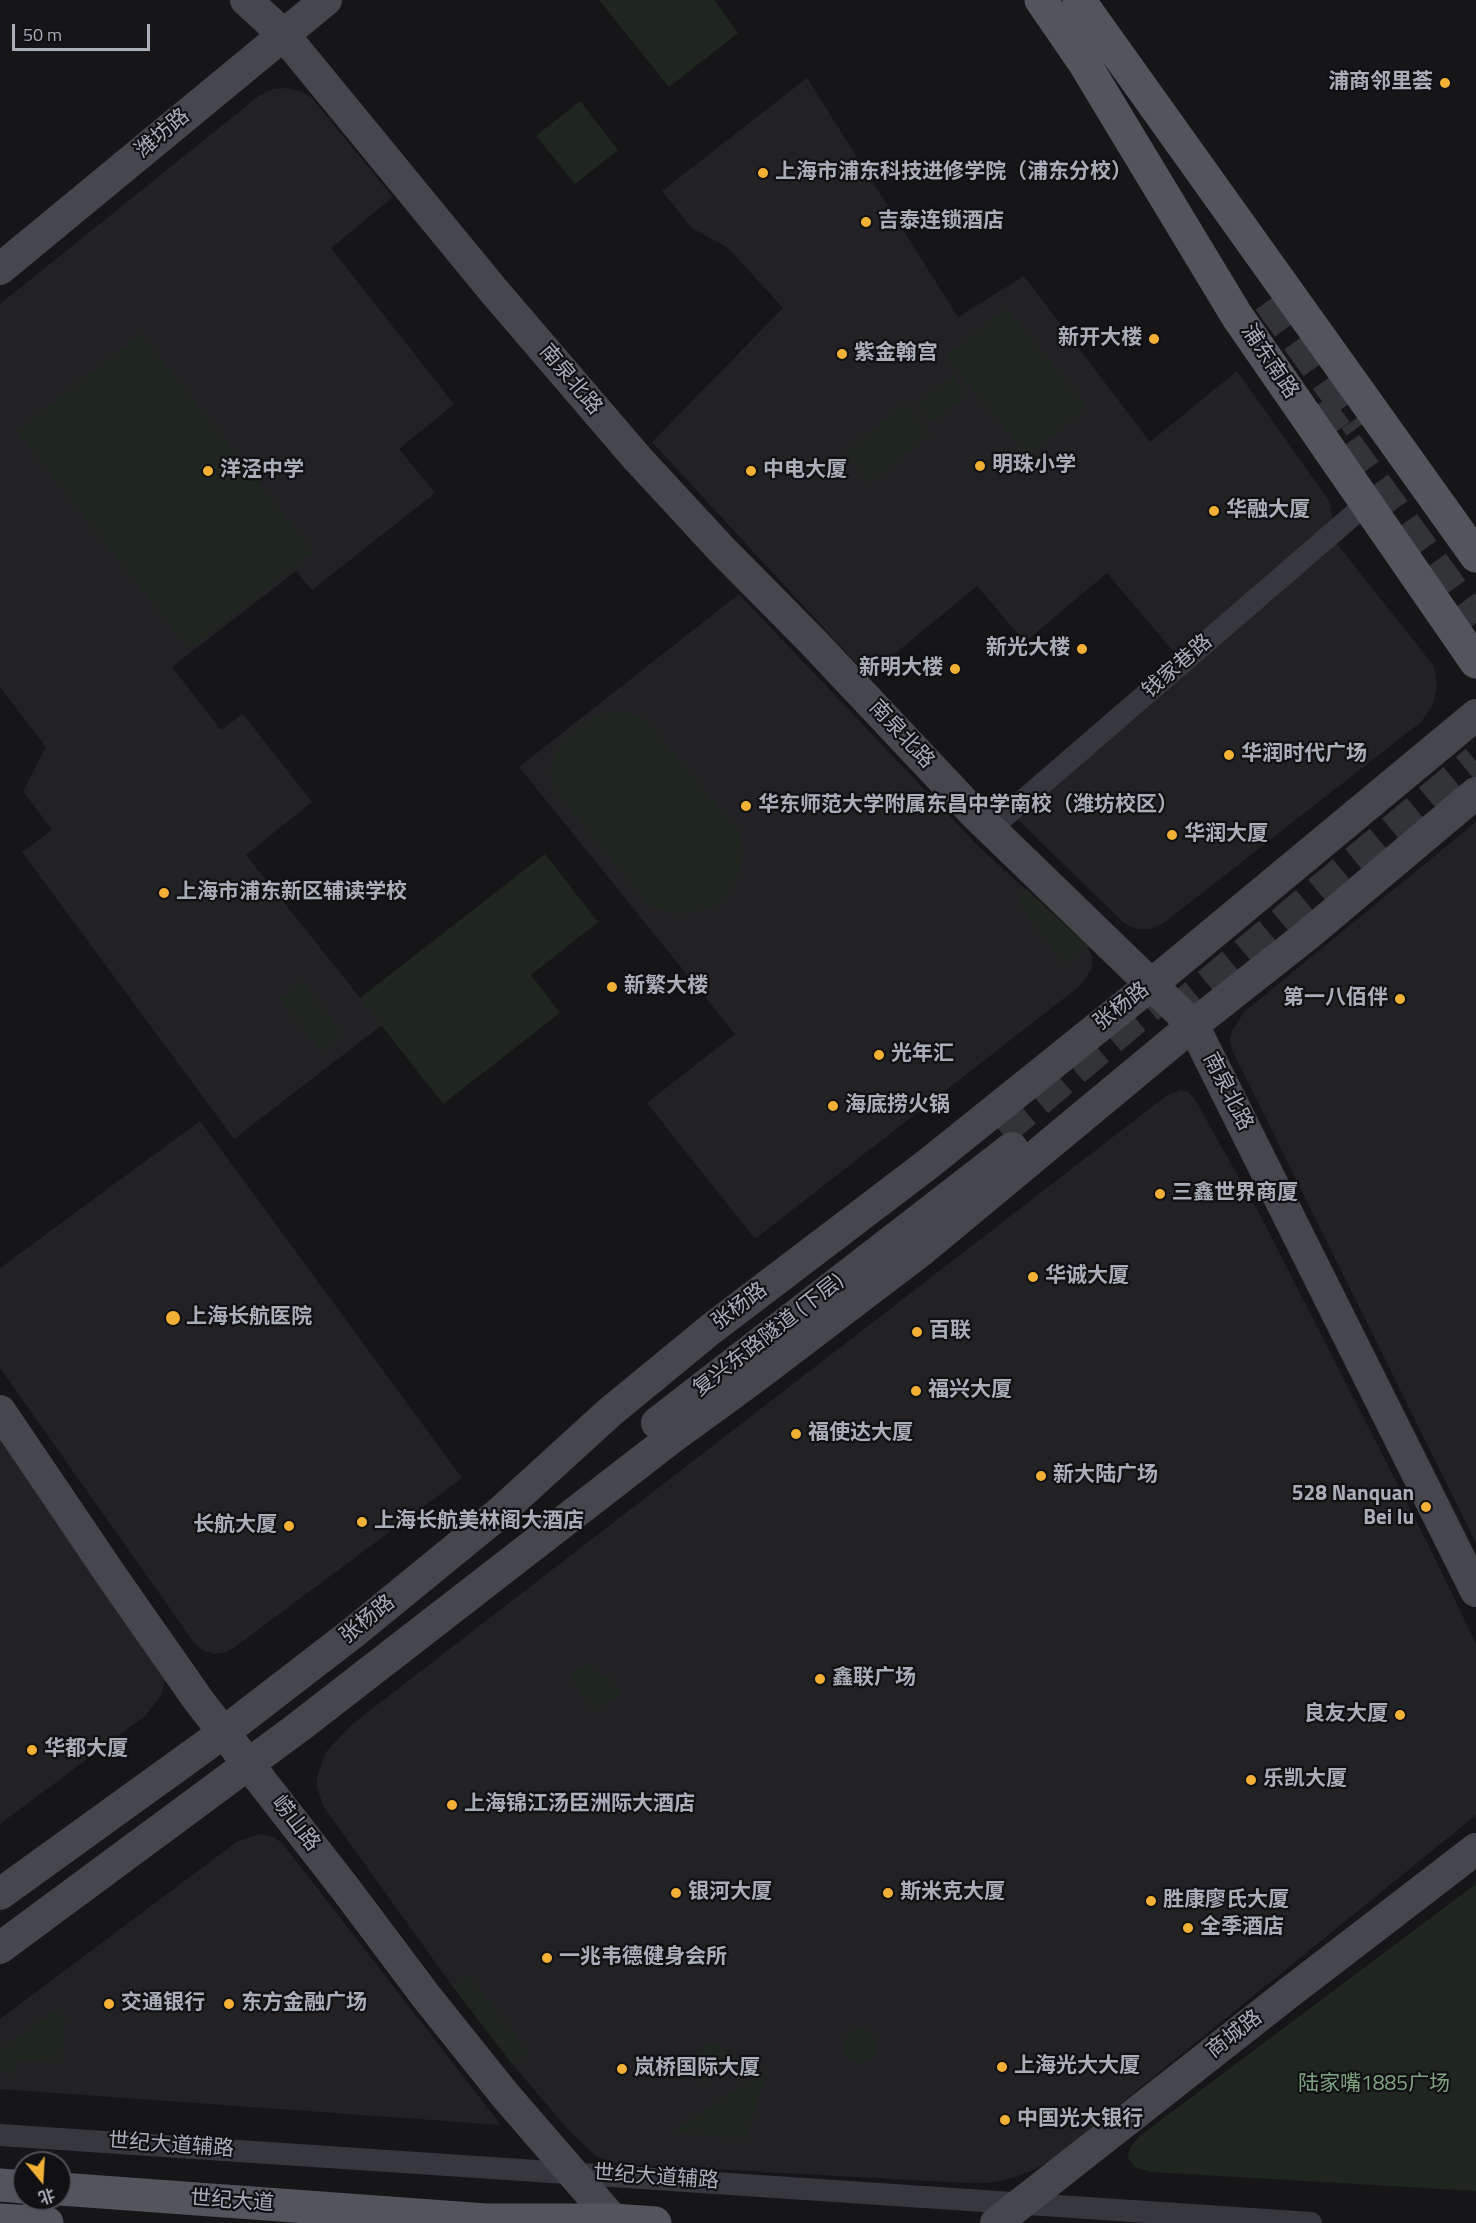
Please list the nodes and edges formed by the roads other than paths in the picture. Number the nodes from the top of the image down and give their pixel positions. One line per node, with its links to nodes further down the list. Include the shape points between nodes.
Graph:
1 (246, 0): 5 (main road, 南泉北路)
2 (326, 0): 5 (main road, 潍坊路)
3 (1041, 0): 6 (main road, 浦东南路)
4 (1079, 0): 6 (main road, 浦东南路)
5 (283, 34): 7 (main road, 潍坊路); 14 (main road, 南泉北路, via 637,458)
6 (1090, 44): 8 (main road, 浦东南路); 9 (main road, 浦东南路, via 1238,316); 10 (main road, 浦东南路)
7 (0, 268)
8 (1261, 308)
9 (1366, 504): 11 (main road, 浦东南路); 14 (street, 钱家巷路)
10 (1476, 556)
11 (1476, 662)
12 (1476, 714): 15 (main road, 张杨路)
13 (1476, 793): 16 (main road, 张杨路)
14 (990, 829): 15 (main road, 南泉北路)
15 (1152, 984): 16 (main road, 南泉北路); 18 (main road, 张杨路, via 928,1164 711,1329)
16 (1193, 1025): 19 (main road, 张杨路, via 922,1250); 20 (main road, 南泉北路)
17 (0, 1411): 21 (main road, 崂山路)
18 (513, 1498): 19 (main road, 复兴东路隧道 (下层), via 625,1426 730,1339 1006,1140 651,1427); 21 (main road, 张杨路, via 354,1632)
19 (539, 1539): 22 (main road, 张杨路)
20 (1476, 1591)
21 (224, 1733): 22 (main road, 崂山路); 24 (main road, 张杨路)
22 (248, 1764): 25 (main road, 张杨路); 27 (main road, 崂山路, via 447,2022)
23 (1476, 1850): 29 (main road, 商城路)
24 (0, 1894)
25 (0, 1948)
26 (0, 2135): 27 (street, 世纪大道辅路)
27 (572, 2172): 29 (street, 世纪大道辅路); 31 (main road, 崂山路)
28 (72, 2190): 31 (main road, 世纪大道, via 486,2220)
29 (1008, 2213): 34 (street, 世纪大道辅路)
30 (0, 2220): 32 (main road)
31 (613, 2220): 33 (main road, 世纪大道)
32 (47, 2223)
33 (655, 2223)
34 (1311, 2223)

